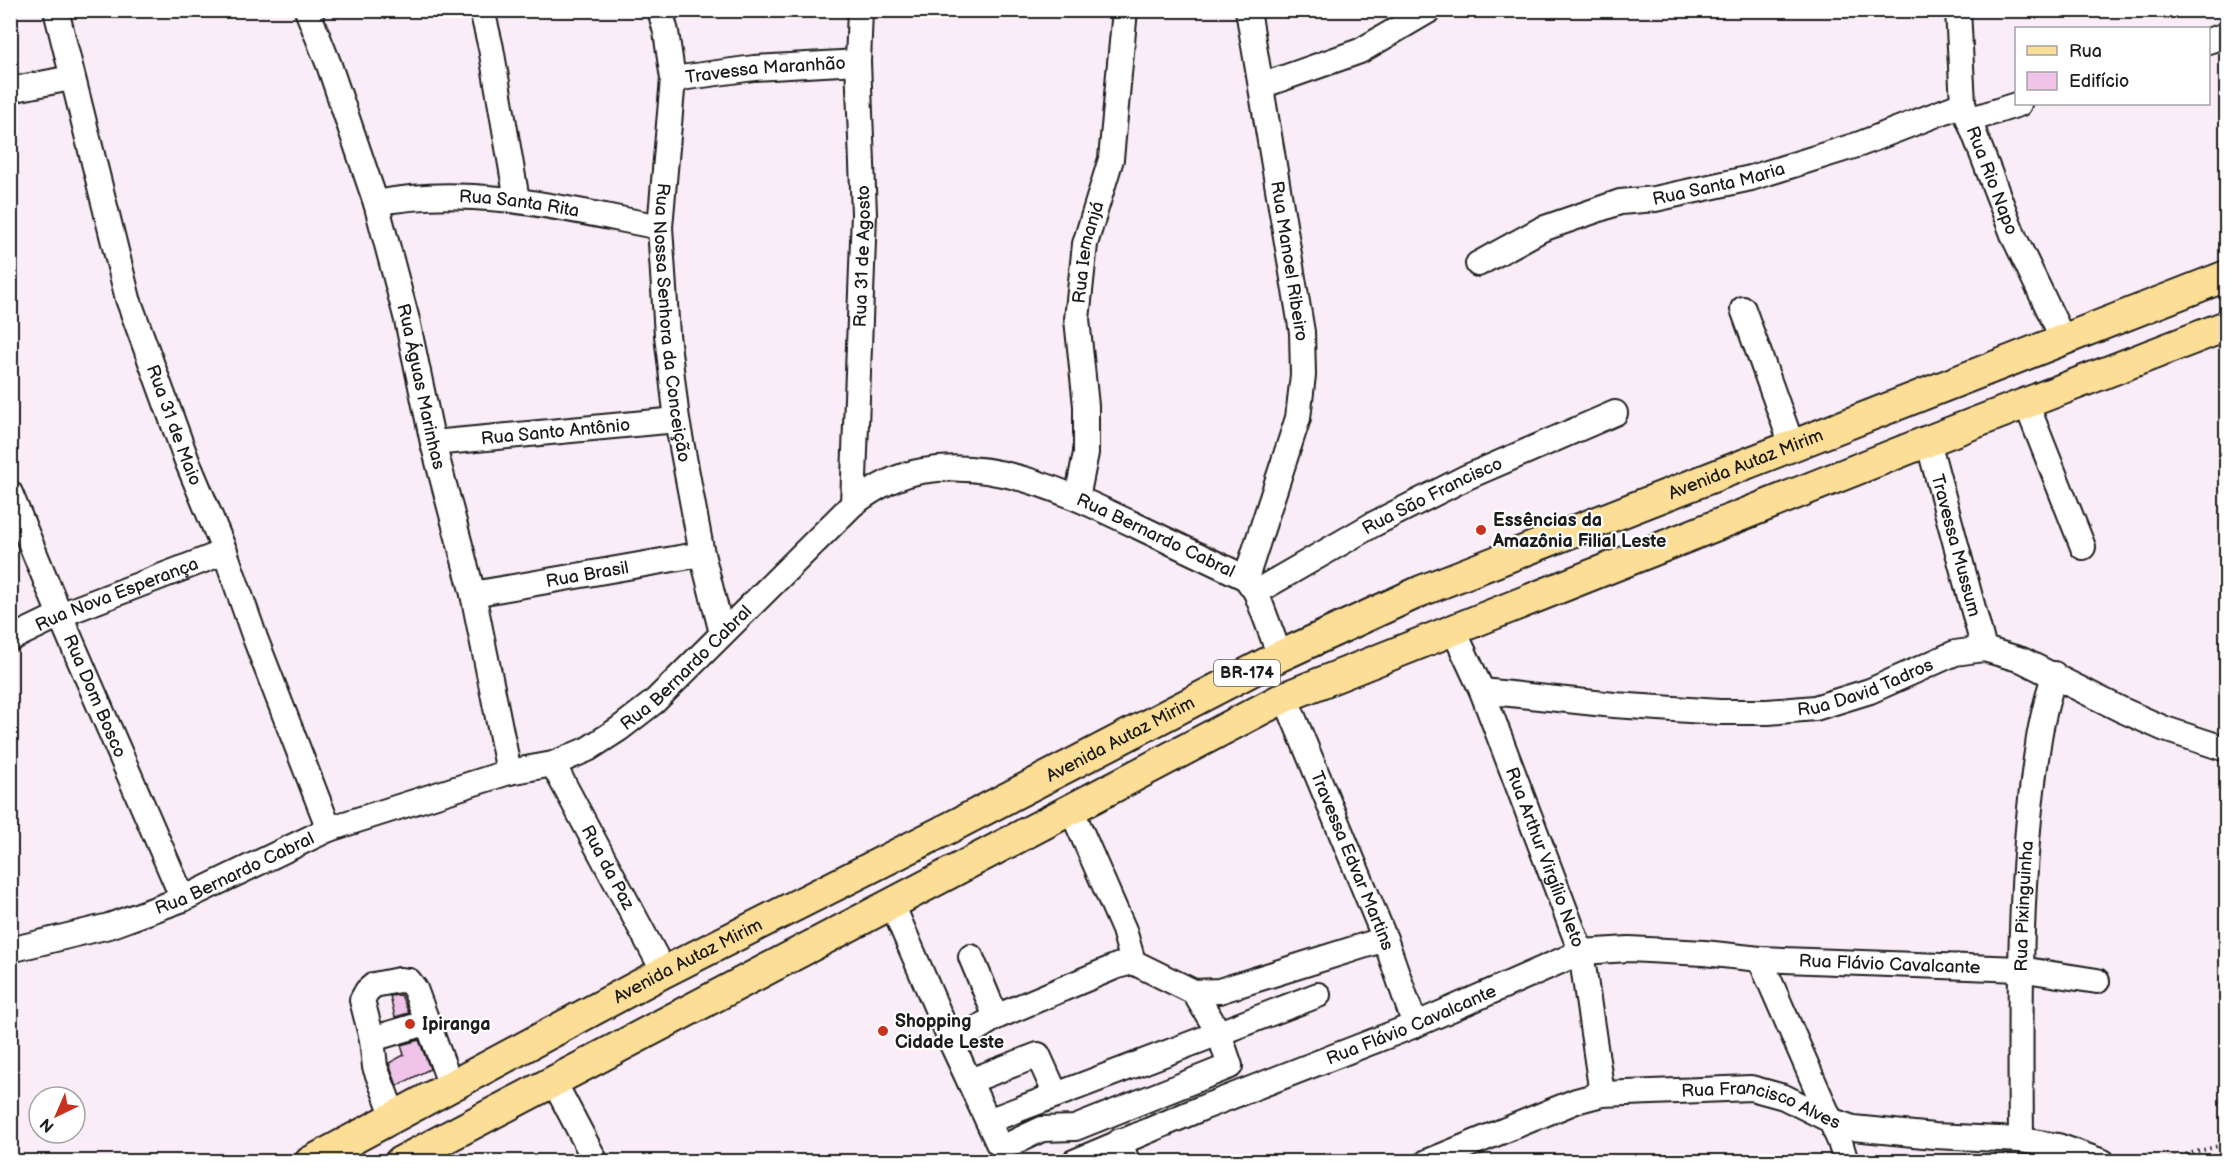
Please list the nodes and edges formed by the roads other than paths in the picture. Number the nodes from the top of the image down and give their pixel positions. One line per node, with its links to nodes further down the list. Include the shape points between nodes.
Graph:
1 (56, 10): 13 (street, Rua 31 de Maio)
2 (307, 10): 20 (street, Rua Águas Marinhas)
3 (482, 10): 19 (street)
4 (660, 10): 14 (street, Rua Nossa Senhora da Conceição)
5 (860, 10): 12 (street, Rua 31 de Agosto)
6 (1125, 10): 34 (street, Rua Iemanjá, via 1111,159 1085,244 1077,319 1086,406 1086,453)
7 (1248, 10): 15 (street, Rua Manoel Ribeiro)
8 (1430, 10): 15 (street, via 1360,51)
9 (1958, 10): 18 (street, Rua Rio Napo)
10 (2226, 35): 11 (street)
11 (2210, 40)
12 (858, 62): 14 (street, Travessa Maranhão, via 754,68); 35 (street, Rua 31 de Agosto, via 864,214)
13 (71, 78): 16 (street); 37 (street, Rua 31 de Maio, via 128,300)
14 (673, 79): 21 (street, Rua Nossa Senhora da Conceição)
15 (1261, 86): 39 (street, Rua Manoel Ribeiro, via 1302,332 1303,375 1298,418)
16 (10, 90)
17 (2015, 105): 18 (street, Rua Santa Maria)
18 (1966, 112): 22 (street, Rua Santa Maria, via 1751,178 1654,199 1620,202 1542,229); 26 (street, Rua Rio Napo, via 2014,237)
19 (517, 200): 20 (street, Rua Santa Rita, via 431,196); 21 (street, Rua Santa Rita)
20 (376, 203): 31 (street, Rua Águas Marinhas, via 407,320)
21 (660, 227): 29 (street, Rua Nossa Senhora da Conceição)
22 (1478, 264)
23 (2226, 276): 26 (main road, Avenida Autaz Mirim / BR-174)
24 (1743, 309): 32 (street)
25 (2226, 326): 27 (main road, BR-174)
26 (2063, 339): 32 (main road, Avenida Autaz Mirim / BR-174)
27 (2026, 403): 30 (main road, BR-174); 36 (street)
28 (1615, 413): 39 (street, Rua São Francisco, via 1467,477)
29 (677, 420): 31 (street, Rua Santo Antônio); 38 (street, Rua Nossa Senhora da Conceição)
30 (1928, 441): 42 (main road, BR-174); 45 (street, Travessa Mussum)
31 (433, 443): 40 (street, Rua Águas Marinhas)
32 (1792, 445): 46 (main road, Avenida Autaz Mirim / BR-174, via 1421,591)
33 (10, 494): 41 (street, Rua Dom Bosco)
34 (1077, 498): 35 (street, Rua Bernardo Cabral, via 1026,480 956,468 921,471 895,479); 39 (street, Rua Bernardo Cabral)
35 (853, 504): 43 (street, Rua Bernardo Cabral)
36 (2083, 547)
37 (225, 552): 41 (street, Rua Nova Esperança); 54 (street, Rua 31 de Maio)
38 (702, 554): 40 (street, Rua Brasil); 43 (street, Rua Nossa Senhora da Conceição)
39 (1251, 585): 46 (street)
40 (473, 594): 52 (street, Rua Águas Marinhas)
41 (60, 615): 44 (street, Rua Nova Esperança); 55 (street, Rua Dom Bosco)
42 (1454, 631): 48 (street, Rua Arthur Virgílio Neto); 49 (main road, BR-174)
43 (722, 633): 51 (street, Rua Bernardo Cabral, via 654,702 588,749)
44 (10, 639)
45 (1984, 649): 47 (street, Rua David Tadros); 48 (street, Rua David Tadros, via 1955,653 1870,691 1815,708 1768,712 1614,705)
46 (1280, 656): 64 (main road, Avenida Autaz Mirim / BR-174)
47 (2054, 674): 50 (street, Rua David Tadros, via 2154,725); 63 (street, Rua Pixinguinha, via 2038,742 2028,814)
48 (1482, 691): 59 (street, Rua Arthur Virgílio Neto)
49 (1285, 697): 53 (main road, BR-174); 57 (street, Travessa Edvar Martins)
50 (2226, 749)
51 (553, 764): 52 (street, Rua Bernardo Cabral); 64 (street, Rua da Paz)
52 (509, 772): 54 (street, Rua Bernardo Cabral)
53 (1072, 811): 56 (main road, BR-174); 62 (street, via 1124,930)
54 (329, 829): 55 (street, Rua Bernardo Cabral)
55 (183, 898): 58 (street, Rua Bernardo Cabral, via 109,926)
56 (892, 904): 73 (street); 74 (main road, BR-174)
57 (1385, 939): 66 (street, via 1219,991); 70 (street, Travessa Edvar Martins)
58 (10, 950)
59 (1581, 952): 61 (street, Rua Flávio Cavalcante, via 1629,949); 70 (street, Rua Flávio Cavalcante); 77 (street, Rua Arthur Virgílio Neto)
60 (971, 957): 68 (street)
61 (1760, 959): 63 (street, Rua Flávio Cavalcante); 80 (street)
62 (1133, 962): 66 (street); 68 (street)
63 (2020, 969): 65 (street, Rua Flávio Cavalcante); 82 (street, Rua Pixinguinha)
64 (664, 972): 76 (main road, Avenida Autaz Mirim / BR-174)
65 (2097, 981)
66 (1194, 992): 71 (street)
67 (1318, 994): 71 (street)
68 (996, 1017): 73 (street)
69 (426, 1023): 72 (street); 72 (street, via 409,981 375,985 362,1000); 76 (street)
70 (1414, 1025): 83 (street, Rua Flávio Cavalcante)
71 (1219, 1033): 78 (street); 81 (street, via 1230,1066 1075,1128 1042,1130 1006,1146 998,1143)
72 (372, 1039): 79 (street, via 375,1067)
73 (952, 1044): 75 (street)
74 (554, 1082): 85 (main road, BR-174); 86 (street)
75 (970, 1082): 78 (street, via 1038,1055); 81 (street)
76 (451, 1086): 79 (main road, Avenida Autaz Mirim / BR-174)
77 (1602, 1094): 80 (street, Rua Francisco Alves, via 1751,1088 1784,1097); 88 (street, Rua Francisco Alves)
78 (1056, 1095): 81 (street)
79 (393, 1117): 84 (main road, Avenida Autaz Mirim / BR-174)
80 (1830, 1120): 82 (street, Rua Francisco Alves, via 1853,1128); 89 (street)
81 (988, 1121)
82 (2021, 1140): 90 (street, Rua Francisco Alves, via 2058,1146)
83 (1123, 1151): 87 (street, Rua Flávio Cavalcante)
84 (310, 1161)
85 (400, 1161)
86 (596, 1161)
87 (1074, 1161)
88 (1426, 1161)
89 (1846, 1161)
90 (2103, 1161)

